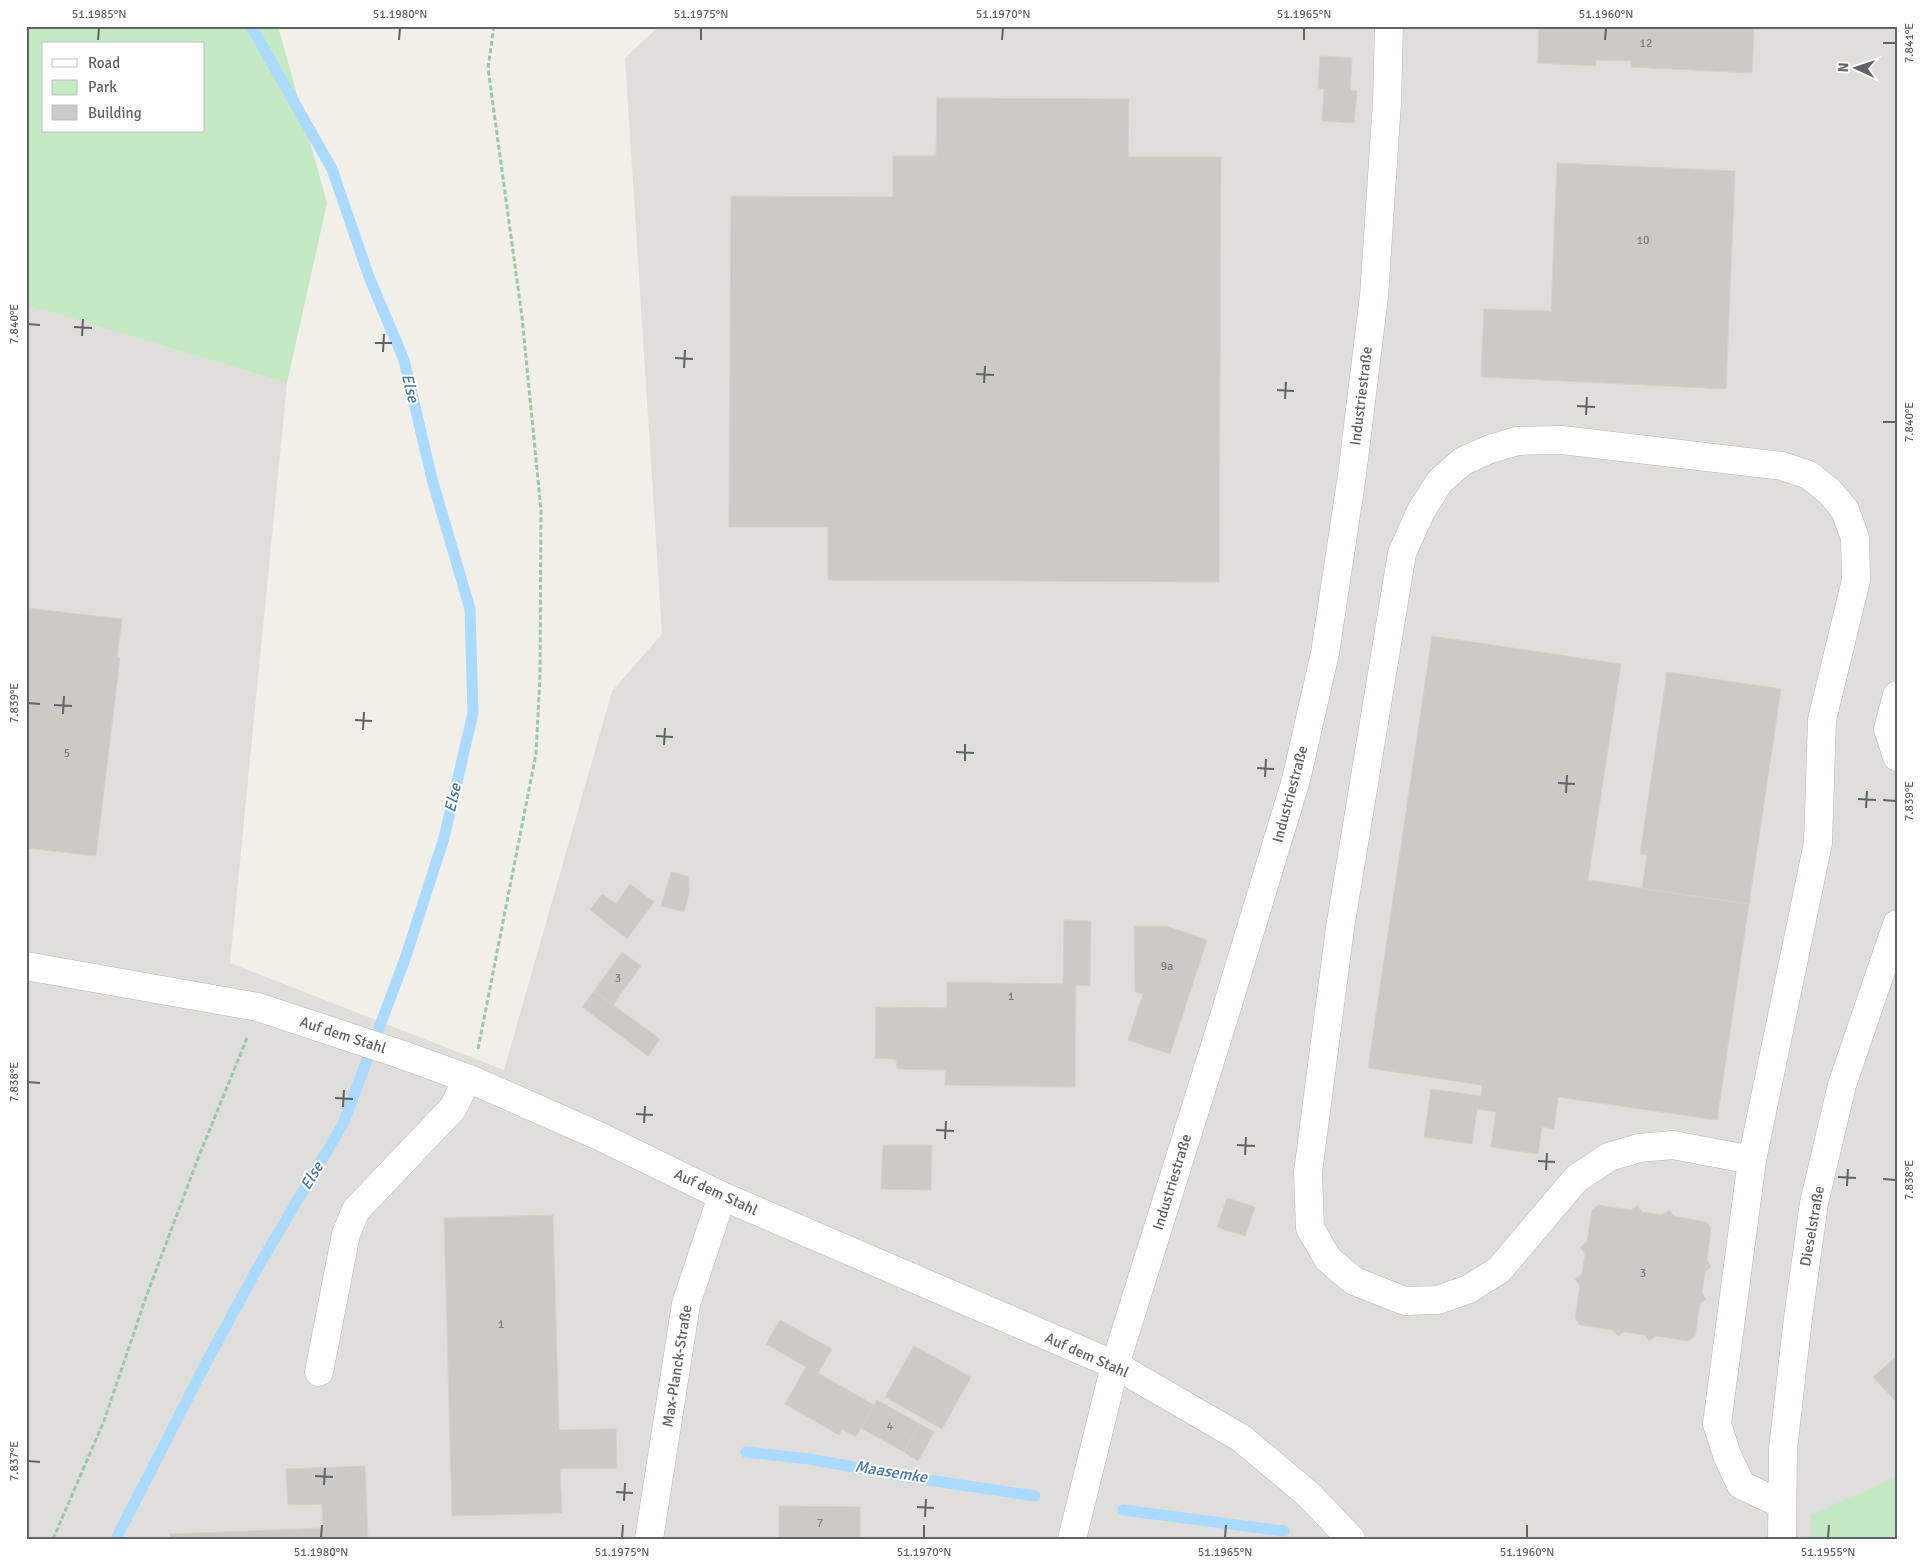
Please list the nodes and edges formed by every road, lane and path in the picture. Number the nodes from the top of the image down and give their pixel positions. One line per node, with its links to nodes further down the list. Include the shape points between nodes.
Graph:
1 (494, 26): 8 (path, via 488,68 522,317 541,510 540,676 536,754)
2 (1389, 26): 11 (street, Industriestraße, via 1374,296 1352,475 1325,653 1296,780)
3 (1897, 695): 4 (street, via 1888,729)
4 (1897, 757)
5 (1897, 924): 13 (street, Dieselstraße, via 1842,1085 1814,1203 1785,1431)
6 (26, 966): 8 (street, Auf dem Stahl, via 258,1007)
7 (237, 1064): 14 (path, via 196,1161 104,1420)
8 (470, 1079): 10 (street, Auf dem Stahl, via 599,1136); 12 (street, via 452,1108 356,1210 346,1234)
9 (1752, 1160): 9 (street, via 1818,843 1822,720 1856,580 1855,538 1845,510 1830,492 1808,475 1782,466 1562,440 1517,441 1490,449 1463,461 1440,481 1421,511 1402,553 1338,938 1308,1172 1310,1228 1328,1259 1354,1281 1405,1301 1438,1300 1469,1289 1499,1270 1576,1179 1609,1157 1639,1148 1673,1145); 13 (street, via 1717,1424 1740,1485)
10 (722, 1196): 11 (street, Auf dem Stahl); 15 (street, Max-Planck-Straße, via 686,1304)
11 (1115, 1365): 16 (street, Industriestraße); 17 (street, Auf dem Stahl, via 1241,1438 1309,1495)
12 (319, 1372)
13 (1782, 1504): 18 (street, Dieselstraße)
14 (53, 1539)
15 (649, 1539)
16 (1072, 1539)
17 (1351, 1539)
18 (1782, 1539)

